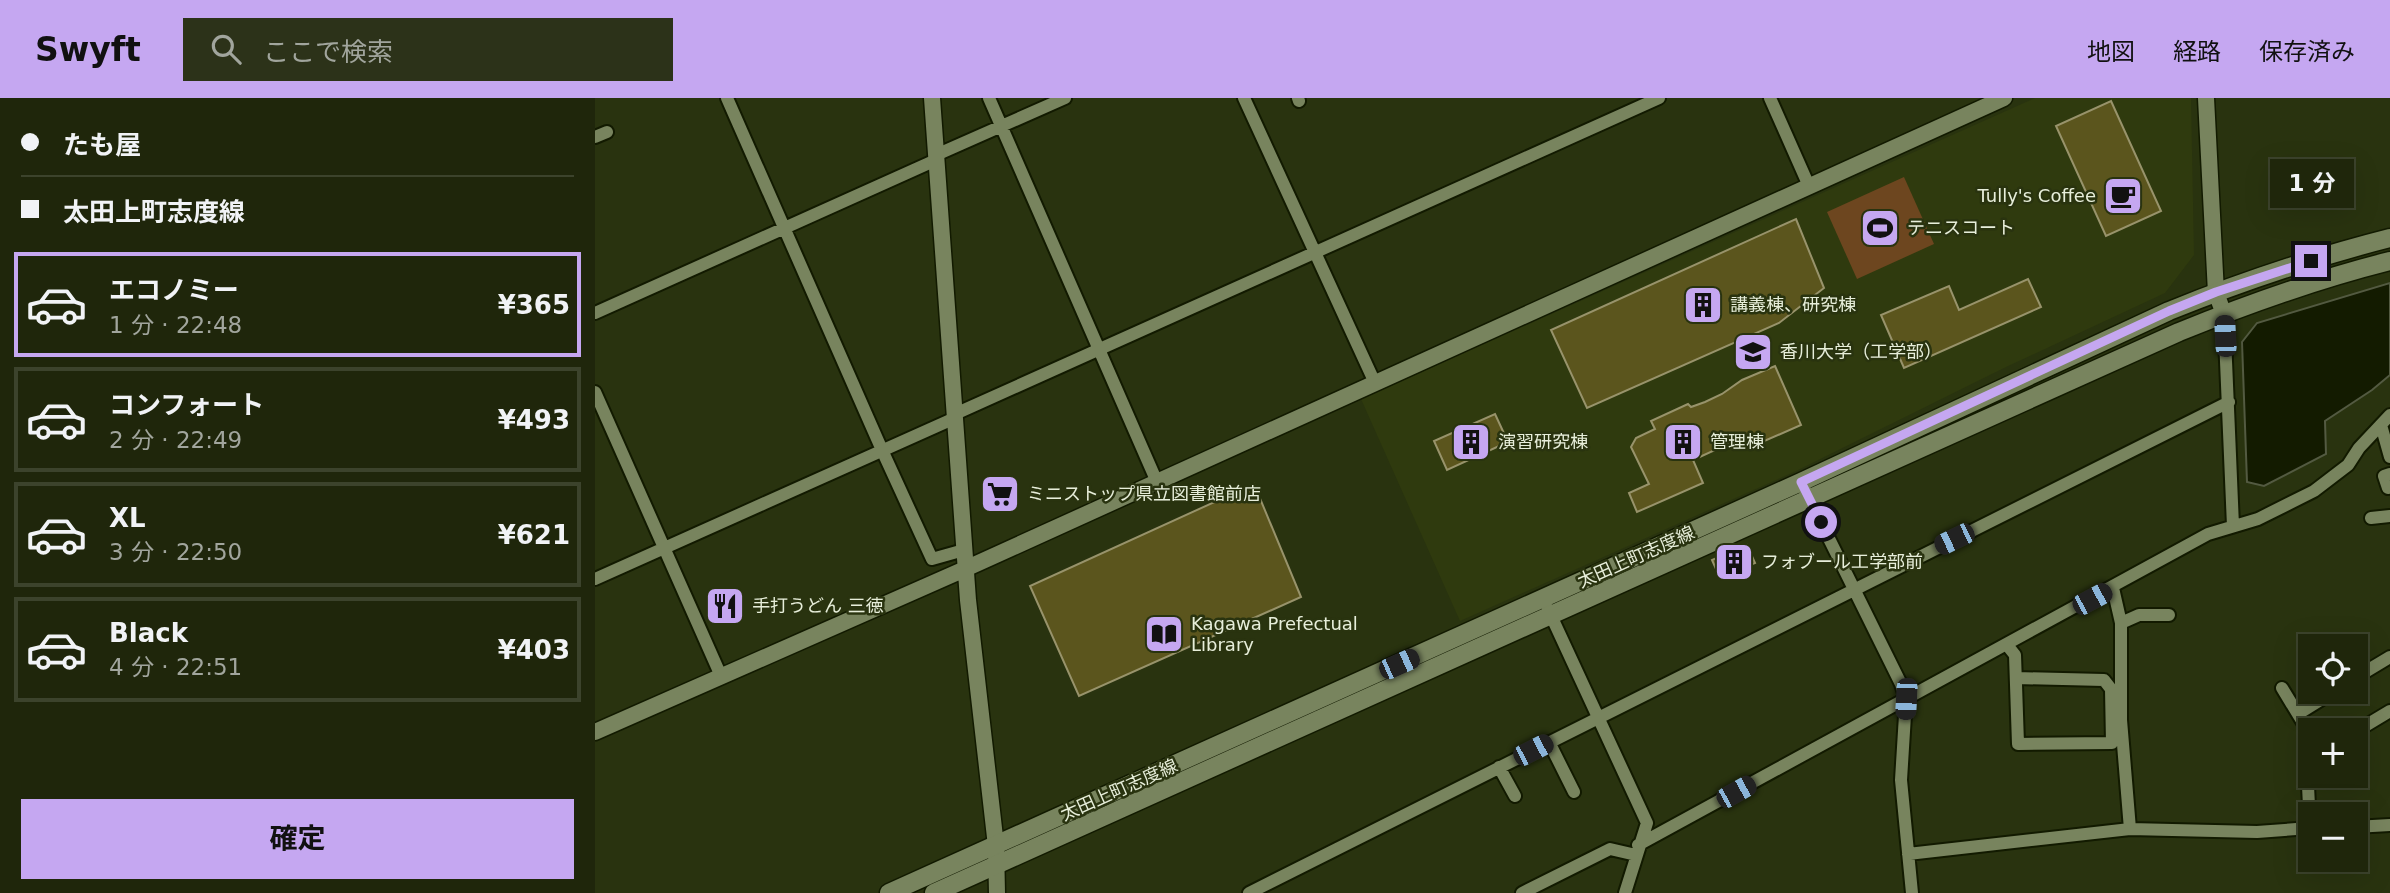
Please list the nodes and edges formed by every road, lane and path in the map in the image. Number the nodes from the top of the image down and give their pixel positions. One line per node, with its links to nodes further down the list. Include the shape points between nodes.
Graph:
1 (727, 98): 14 (street)
2 (932, 98): 12 (street)
3 (989, 98): 11 (street)
4 (1065, 98): 11 (street)
5 (1244, 98): 16 (street)
6 (1660, 98): 10 (street)
7 (1770, 98): 13 (street)
8 (2004, 98): 13 (street)
9 (2206, 98): 18 (street)
10 (1639, 102): 16 (street)
11 (1001, 126): 12 (street); 21 (street)
12 (936, 158): 14 (street); 25 (street)
13 (1809, 186): 22 (street)
14 (786, 228): 19 (street); 27 (street)
15 (2390, 238): 18 (main road, 太田上町志度線)
16 (1316, 254): 21 (street); 22 (street)
17 (2390, 261): 20 (main road, 太田上町志度線)
18 (2216, 292): 20 (street); 31 (main road, 太田上町志度線)
19 (595, 313)
20 (2224, 314): 24 (street); 33 (main road, 太田上町志度線)
21 (1098, 350): 25 (street); 30 (street)
22 (1375, 383): 30 (street)
23 (595, 392): 37 (street)
24 (2229, 402): 36 (street); 42 (street)
25 (955, 416): 27 (street); 38 (street)
26 (2385, 420): 28 (street); 36 (street, via 2348,465 2314,491 2258,520)
27 (881, 450): 37 (street); 38 (street, via 932,559)
28 (2390, 457)
29 (2390, 474): 32 (street, via 2384,476)
30 (1157, 482): 39 (street)
31 (1801, 482): 33 (street); 43 (main road, 太田上町志度線)
32 (2384, 488)
33 (1810, 499): 42 (street); 43 (main road, 太田上町志度線)
34 (2390, 516): 35 (street)
35 (2371, 518)
36 (2233, 526): 41 (street, via 2208,534)
37 (665, 547): 40 (street); 49 (street)
38 (964, 550): 39 (street)
39 (965, 569): 49 (street); 68 (street)
40 (595, 579)
41 (2113, 588): 45 (street); 46 (street)
42 (1855, 589): 52 (street); 56 (street)
43 (1547, 607): 56 (street); 68 (main road, 太田上町志度線); 71 (main road, 太田上町志度線)
44 (2168, 615): 45 (street, via 2139,615)
45 (2121, 623): 66 (street, via 2121,720)
46 (2007, 645): 50 (street, via 2015,655); 52 (street)
47 (2390, 657): 48 (street)
48 (2368, 670)
49 (722, 676): 59 (street)
50 (2015, 678): 50 (street, via 2018,744 2112,743 2111,689 2104,680)
51 (2282, 688): 55 (street)
52 (1906, 699): 69 (street); 70 (street, via 1901,780)
53 (2314, 704): 55 (street)
54 (2390, 711): 58 (street)
55 (2298, 714): 57 (street)
56 (1599, 717): 60 (street); 69 (street, via 1647,823)
57 (2300, 718)
58 (2368, 724)
59 (595, 732)
60 (1549, 742): 61 (street); 62 (street)
61 (1499, 767): 63 (street); 75 (street)
62 (1574, 792)
63 (1515, 796)
64 (2390, 825): 65 (street)
65 (2368, 826)
66 (2130, 829): 67 (street); 70 (street)
67 (2298, 829)
68 (996, 846): 71 (street); 72 (main road, 太田上町志度線)
69 (1637, 850): 76 (street, via 1610,849); 77 (street)
70 (1908, 854): 78 (street)
71 (995, 865): 73 (main road, 太田上町志度線); 74 (street)
72 (889, 893)
73 (934, 893)
74 (997, 893)
75 (1249, 893)
76 (1522, 893)
77 (1625, 893)
78 (1912, 893)

